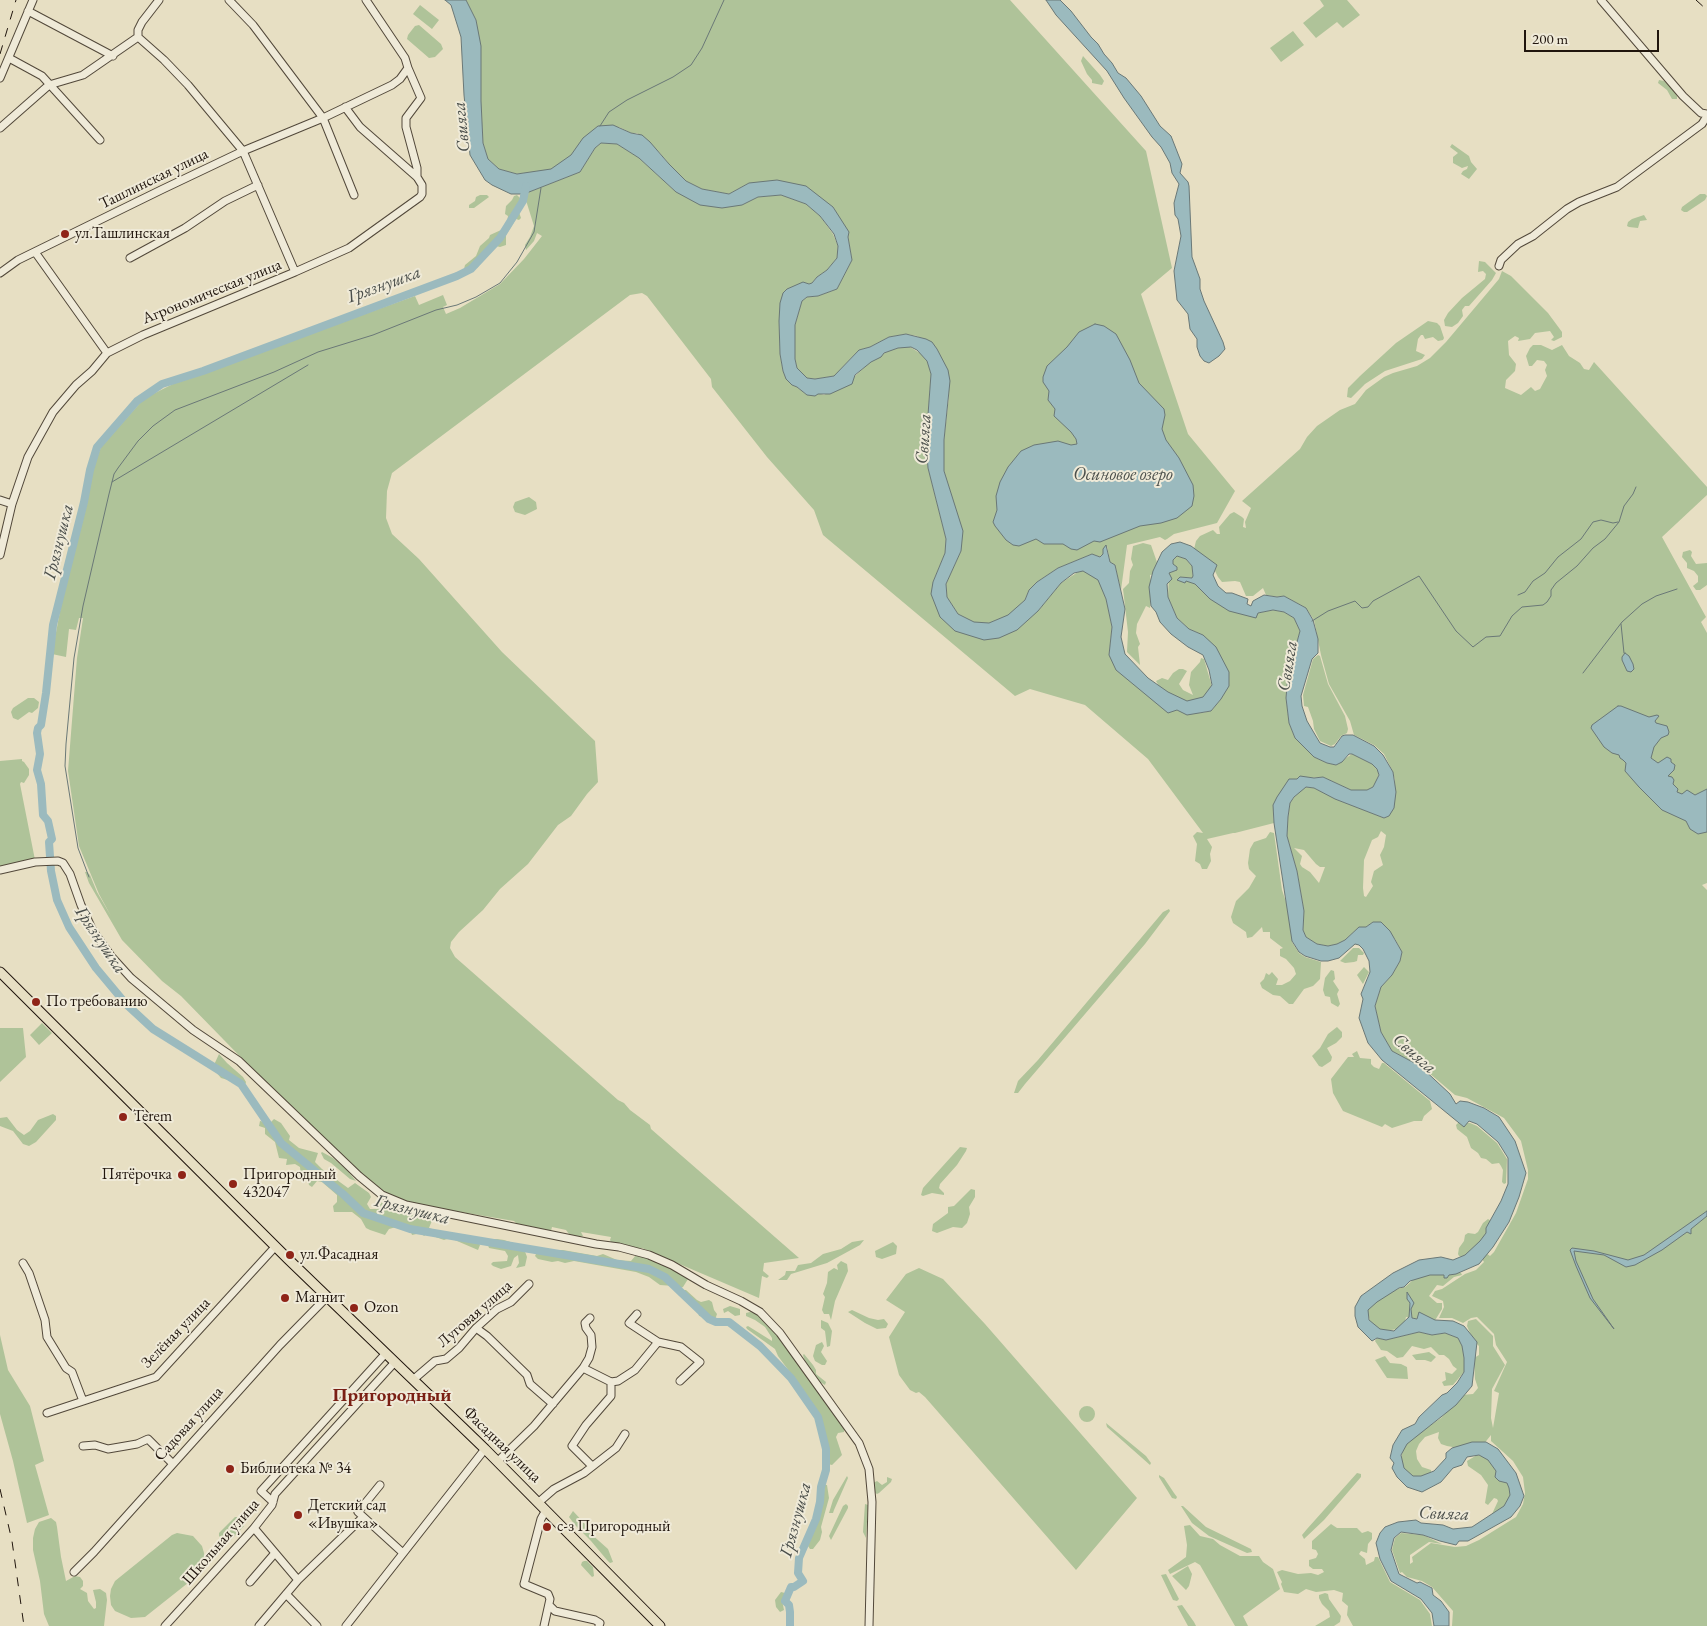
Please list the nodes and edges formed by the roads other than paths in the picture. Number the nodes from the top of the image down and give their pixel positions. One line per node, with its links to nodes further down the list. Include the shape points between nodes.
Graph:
1 (33, 0): 6 (street)
2 (159, 0): 7 (street, via 142,22)
3 (229, 0): 15 (street, via 254,25)
4 (366, 0): 10 (street, via 401,51)
5 (1601, 0): 14 (street, via 1683,96)
6 (28, 11): 8 (street); 9 (street)
7 (138, 37): 8 (street); 18 (street, via 188,85)
8 (113, 56): 12 (street, via 83,75)
9 (9, 58): 11 (street); 12 (street, via 42,76)
10 (408, 68): 13 (street, Ташлинская улица, via 392,85); 19 (street, Агрономическая улица, via 421,98 406,118)
11 (0, 78)
12 (50, 85): 16 (street); 17 (street)
13 (345, 108): 15 (street, Ташлинская улица); 19 (street, via 360,128)
14 (1707, 115): 24 (street, via 1702,124 1617,187 1579,202 1518,244)
15 (324, 118): 18 (street, Ташлинская улица); 21 (street)
16 (0, 128)
17 (100, 140)
18 (243, 151): 20 (street); 22 (street, Ташлинская улица)
19 (417, 177): 25 (street, Агрономическая улица, via 422,185 420,197 349,248)
20 (258, 185): 23 (street); 25 (street)
21 (354, 195)
22 (35, 252): 26 (street, Ташлинская улица); 27 (street)
23 (130, 258)
24 (1499, 266)
25 (295, 272): 27 (street, Агрономическая улица)
26 (0, 273)
27 (107, 353): 29 (street, Агрономическая улица, via 54,412 28,456)
28 (0, 500): 29 (street)
29 (12, 504): 30 (street, Агрономическая улица)
30 (0, 555)
31 (0, 870): 76 (street, via 35,862 63,863 93,931 131,978 194,1030 239,1061 382,1195 406,1205 650,1256 760,1312 780,1334 859,1443 869,1469 872,1502)
32 (0, 972): 33 (main road, Фасадная улица)
33 (275, 1247): 36 (main road, Фасадная улица); 47 (street, Зелёная улица, via 156,1377)
34 (23, 1263): 47 (street, via 45,1320 47,1337 62,1363 72,1372)
35 (530, 1284): 39 (street, Луговая улица)
36 (327, 1297): 41 (main road, Фасадная улица); 54 (street, Садовая улица)
37 (637, 1314): 40 (street, via 630,1323)
38 (590, 1318): 43 (street, via 585,1324 591,1335 592,1347)
39 (476, 1328): 44 (street, Луговая улица, via 446,1359 435,1361); 48 (street)
40 (658, 1342): 45 (street, via 635,1370); 46 (street, via 681,1347 700,1362)
41 (386, 1354): 42 (main road, Фасадная улица); 57 (street, via 261,1491)
42 (395, 1362): 44 (main road, Фасадная улица); 57 (street, Школьная улица, via 275,1494)
43 (583, 1368): 45 (street); 48 (street)
44 (414, 1379): 52 (main road, Фасадная улица)
45 (611, 1382): 55 (street, via 611,1396 572,1446)
46 (680, 1382)
47 (83, 1401): 49 (street, Зелёная улица)
48 (553, 1404): 53 (street)
49 (47, 1413)
50 (625, 1434): 55 (street, via 616,1448)
51 (83, 1446): 54 (street, via 108,1449 148,1439)
52 (485, 1449): 53 (main road, Фасадная улица); 62 (street)
53 (498, 1461): 58 (main road, Фасадная улица)
54 (172, 1463): 64 (street, Садовая улица)
55 (592, 1466): 58 (street)
56 (380, 1485): 60 (street, via 358,1512)
57 (273, 1502): 61 (street, Школьная улица)
58 (538, 1502): 59 (main road, Фасадная улица)
59 (546, 1510): 68 (street, via 524,1584 548,1594); 75 (main road, Фасадная улица)
60 (362, 1516): 62 (street); 65 (street)
61 (254, 1528): 63 (street); 70 (street, Школьная улица)
62 (403, 1553): 73 (street)
63 (275, 1554): 65 (street); 66 (street)
64 (74, 1572)
65 (298, 1580): 67 (street)
66 (250, 1582)
67 (286, 1594): 71 (street); 72 (street)
68 (549, 1605): 69 (street, via 555,1611); 74 (street)
69 (600, 1624)
70 (165, 1626)
71 (258, 1626)
72 (317, 1626)
73 (346, 1626)
74 (544, 1626)
75 (660, 1626)
76 (869, 1626)

